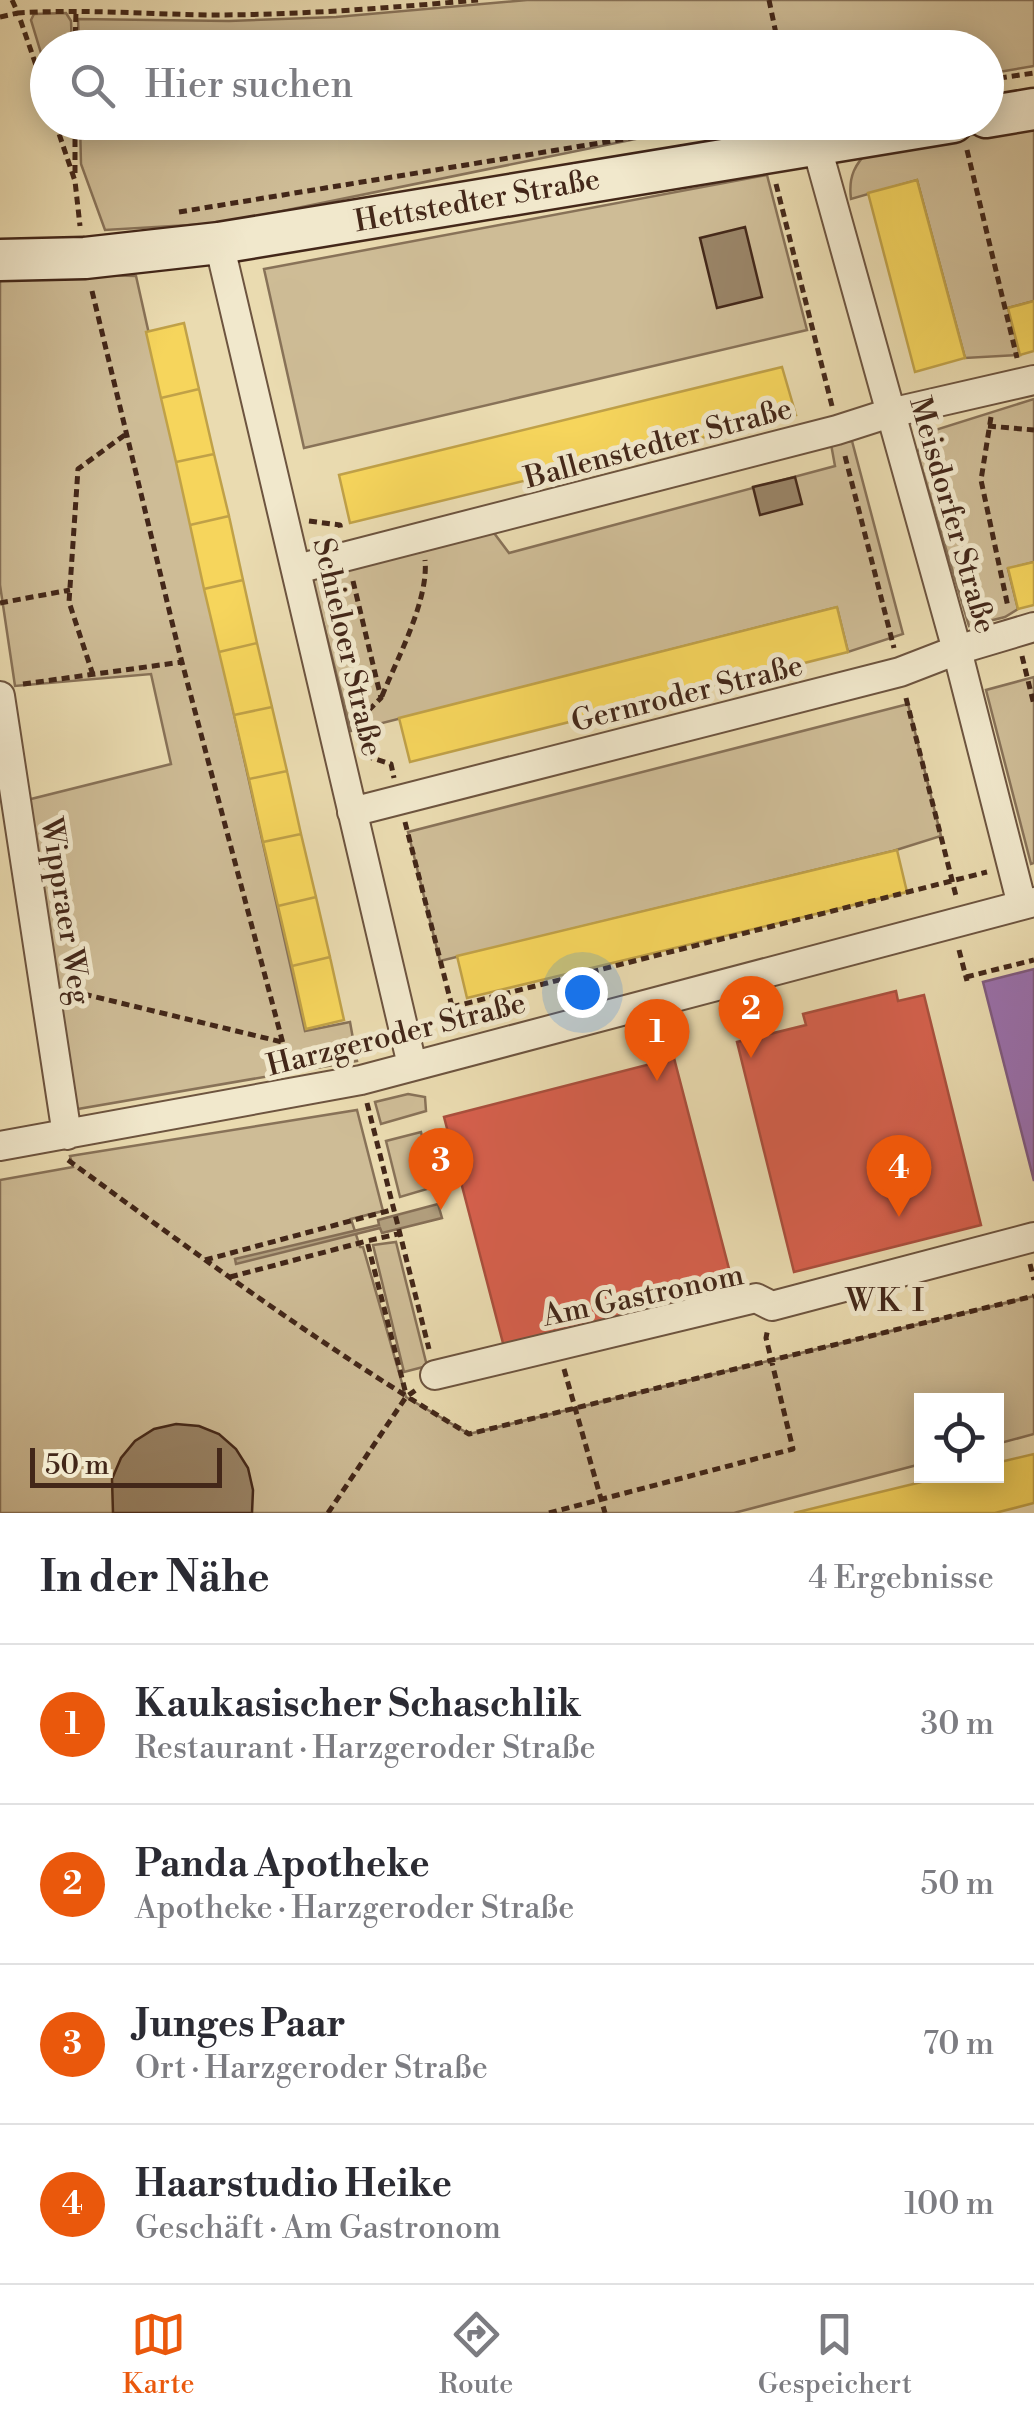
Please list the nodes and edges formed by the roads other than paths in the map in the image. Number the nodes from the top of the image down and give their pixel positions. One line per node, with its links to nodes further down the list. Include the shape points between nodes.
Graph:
1 (1034, 109): 2 (street, Hettstedter Straße)
2 (1004, 116)
3 (848, 140): 4 (street, Hettstedter Straße)
4 (816, 144): 5 (street, Hettstedter Straße); 8 (street, Meisdorfer Straße)
5 (220, 243): 6 (street, Hettstedter Straße); 9 (street, Schieloer Straße)
6 (0, 260)
7 (1018, 384): 8 (street, Ballenstedter Straße)
8 (890, 413): 9 (street, Ballenstedter Straße); 11 (street, Meisdorfer Straße)
9 (297, 568): 13 (street, Schieloer Straße)
10 (1025, 629): 11 (street, Gernroder Straße)
11 (958, 650): 13 (street, Gernroder Straße, via 900,672); 14 (street, Meisdorfer Straße)
12 (7, 691): 16 (street, Wippraer Weg)
13 (352, 812): 15 (street, Schieloer Straße)
14 (1028, 904): 15 (street, Harzgeroder Straße)
15 (412, 1065): 16 (street, Harzgeroder Straße, via 296,1094)
16 (66, 1135): 17 (street, Harzgeroder Straße)
17 (0, 1146)
18 (1034, 1237): 19 (street, Am Gastronom, via 772,1306 756,1298)
19 (436, 1375)

